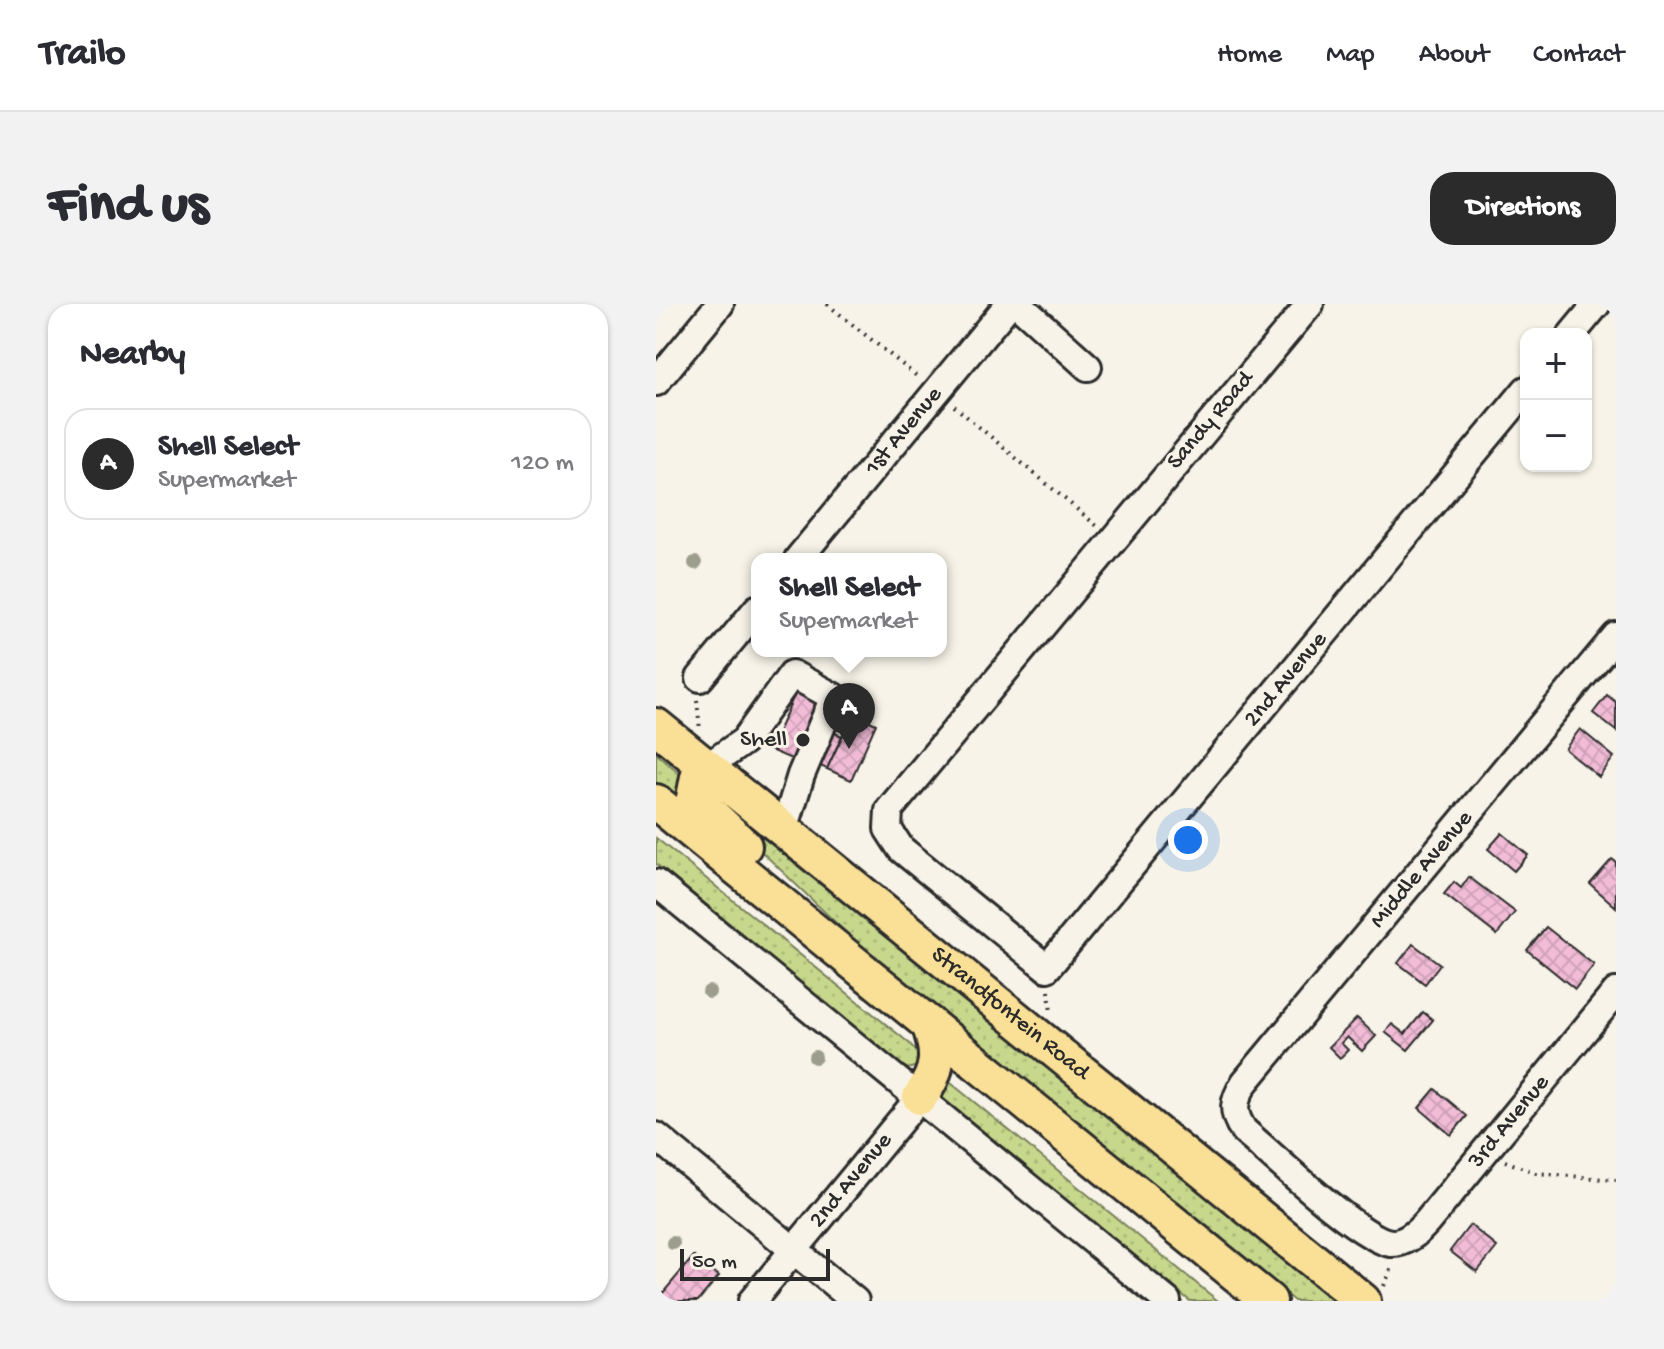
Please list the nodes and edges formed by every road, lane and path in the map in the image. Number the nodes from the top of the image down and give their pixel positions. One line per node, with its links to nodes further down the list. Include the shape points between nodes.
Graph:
1 (720, 304): 9 (street)
2 (827, 304): 10 (path)
3 (1009, 304): 10 (street, 1st Avenue)
4 (1018, 304): 8 (street)
5 (1310, 304): 12 (street, Sandy Road)
6 (1597, 304): 7 (street)
7 (1577, 328)
8 (1088, 367)
9 (656, 382)
10 (936, 392): 12 (path); 13 (street, 1st Avenue)
11 (1520, 397): 23 (street, 2nd Avenue)
12 (1113, 538): 23 (street, Sandy Road, via 893,801 887,819 901,849)
13 (803, 553)
14 (751, 616): 16 (street)
15 (1616, 636): 32 (street, Middle Avenue, via 1245,1082 1233,1107 1244,1131 1359,1227)
16 (700, 678): 18 (path)
17 (656, 726): 19 (main road, Strandfontein Road)
18 (699, 732)
19 (707, 767): 21 (main road, Strandfontein Road); 21 (street, via 744,741 792,674 834,697); 25 (main road, via 694,789 699,805 810,906)
20 (656, 802): 25 (main road)
21 (784, 830): 38 (main road, Strandfontein Road)
22 (656, 883): 28 (street)
23 (1047, 968): 26 (path)
24 (1616, 992): 30 (street, 3rd Avenue)
25 (901, 1001): 27 (main road)
26 (1051, 1019)
27 (929, 1024): 28 (main road, via 937,1065); 37 (main road)
28 (920, 1097): 33 (street, 2nd Avenue); 36 (street)
29 (656, 1136): 33 (street)
30 (1484, 1153): 31 (path, via 1536,1173); 32 (street, 3rd Avenue, via 1418,1232)
31 (1616, 1180)
32 (1395, 1244)
33 (793, 1249): 34 (street, 2nd Avenue); 35 (street)
34 (752, 1301)
35 (855, 1301)
36 (1167, 1301)
37 (1269, 1301)
38 (1363, 1301)

